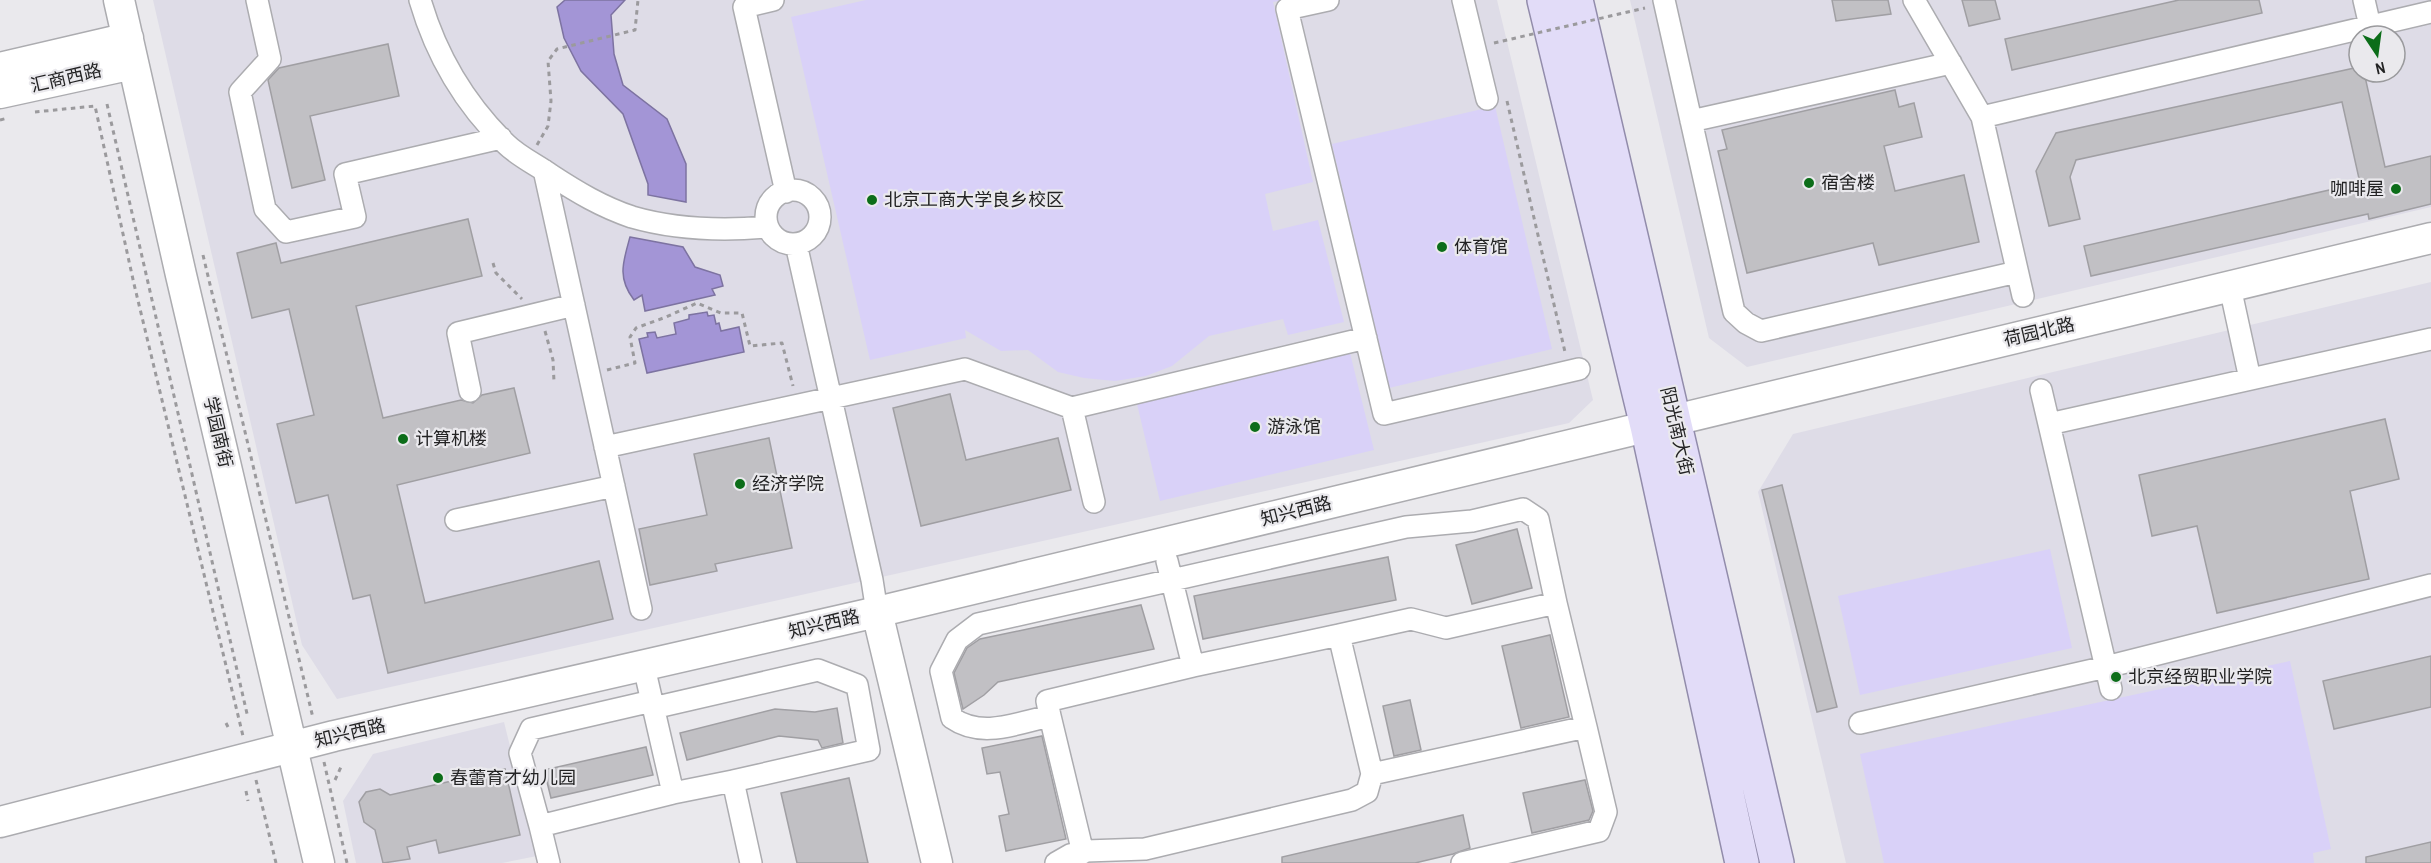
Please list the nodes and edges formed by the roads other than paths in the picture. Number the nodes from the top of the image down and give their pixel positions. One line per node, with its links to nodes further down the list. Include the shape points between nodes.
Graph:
1 (101, 0): 17 (street, 学园南街)
2 (119, 0): 17 (street, 学园南街)
3 (257, 0): 24 (street, via 270,59 240,92 265,209 286,232 355,217 345,174)
4 (420, 0): 24 (street, via 446,67)
5 (773, 0): 26 (street, via 744,7)
6 (1328, 0): 34 (street, via 1287,9)
7 (1463, 0): 20 (street)
8 (1544, 0): 42 (main road, 阳光南大街)
9 (1576, 0): 42 (main road, 阳光南大街)
10 (1914, 0): 18 (street)
11 (2364, 0): 14 (street)
12 (1655, 4): 23 (street)
13 (2431, 12): 15 (street)
14 (2370, 24)
15 (2379, 24)
16 (2347, 31): 22 (street)
17 (122, 52): 19 (street, 汇商西路); 21 (street, 汇商西路); 62 (street, 学园南街)
18 (1951, 63): 22 (street); 23 (street)
19 (0, 68)
20 (1497, 99)
21 (5, 105)
22 (1982, 117): 30 (street)
23 (1692, 121): 30 (street, via 1734,312 1761,331)
24 (501, 138): 25 (street)
25 (536, 165): 27 (street, via 587,199 633,217 725,231); 33 (street)
26 (786, 192): 27 (street, via 768,209); 29 (street, via 804,193 820,212 817,230 805,242)
27 (768, 227): 29 (street, via 779,240)
28 (2431, 238): 31 (street, 荷园北路)
29 (796, 244): 40 (street)
30 (2018, 272): 32 (street)
31 (2230, 287): 37 (street); 42 (street, 荷园北路)
32 (2023, 296)
33 (574, 305): 39 (street, via 458,333); 44 (street)
34 (1366, 338): 36 (street, via 1384,414); 41 (street)
35 (2431, 339): 37 (street)
36 (1574, 370)
37 (2250, 379): 43 (street)
38 (2041, 390): 43 (street)
39 (471, 391)
40 (831, 398): 41 (street, via 965,369); 44 (street); 52 (street)
41 (1072, 408): 46 (street)
42 (1661, 423): 52 (street, 知兴西路); 76 (main road, 阳光南大街); 77 (main road, 阳光南大街)
43 (2049, 424): 55 (street)
44 (605, 447): 45 (street)
45 (614, 486): 47 (street); 51 (street)
46 (1094, 502)
47 (456, 520)
48 (1170, 571): 50 (street, via 1406,526 1472,521 1522,509 1538,519); 54 (street); 59 (street, via 978,624 957,640 941,671 952,718 964,727 985,730)
49 (2431, 585): 55 (street)
50 (1556, 603): 53 (street, via 1446,628 1411,619); 61 (street)
51 (641, 609)
52 (877, 612): 62 (street, 知兴西路); 73 (street)
53 (1339, 635): 54 (street); 63 (street)
54 (1193, 666): 59 (street, via 1047,700)
55 (2106, 667): 57 (street); 60 (street)
56 (647, 680): 58 (street)
57 (2111, 689)
58 (653, 705): 64 (street, via 818,670 857,685 869,750); 65 (street); 67 (street, via 531,729 520,753)
59 (1050, 716): 68 (street)
60 (1860, 723)
61 (1586, 727): 63 (street); 75 (street, via 1606,812 1599,831)
62 (283, 749): 66 (street, 知兴西路); 69 (street, 学园南街); 70 (street, 学园南街)
63 (1372, 774): 68 (street, via 1367,792 1352,800 1145,849)
64 (734, 781): 65 (street); 72 (street)
65 (673, 793): 67 (street)
66 (0, 822)
67 (540, 826): 71 (street)
68 (1083, 852): 74 (street)
69 (301, 863)
70 (319, 863)
71 (549, 863)
72 (751, 863)
73 (937, 863)
74 (1056, 863)
75 (1462, 863)
76 (1742, 863)
77 (1777, 863)

